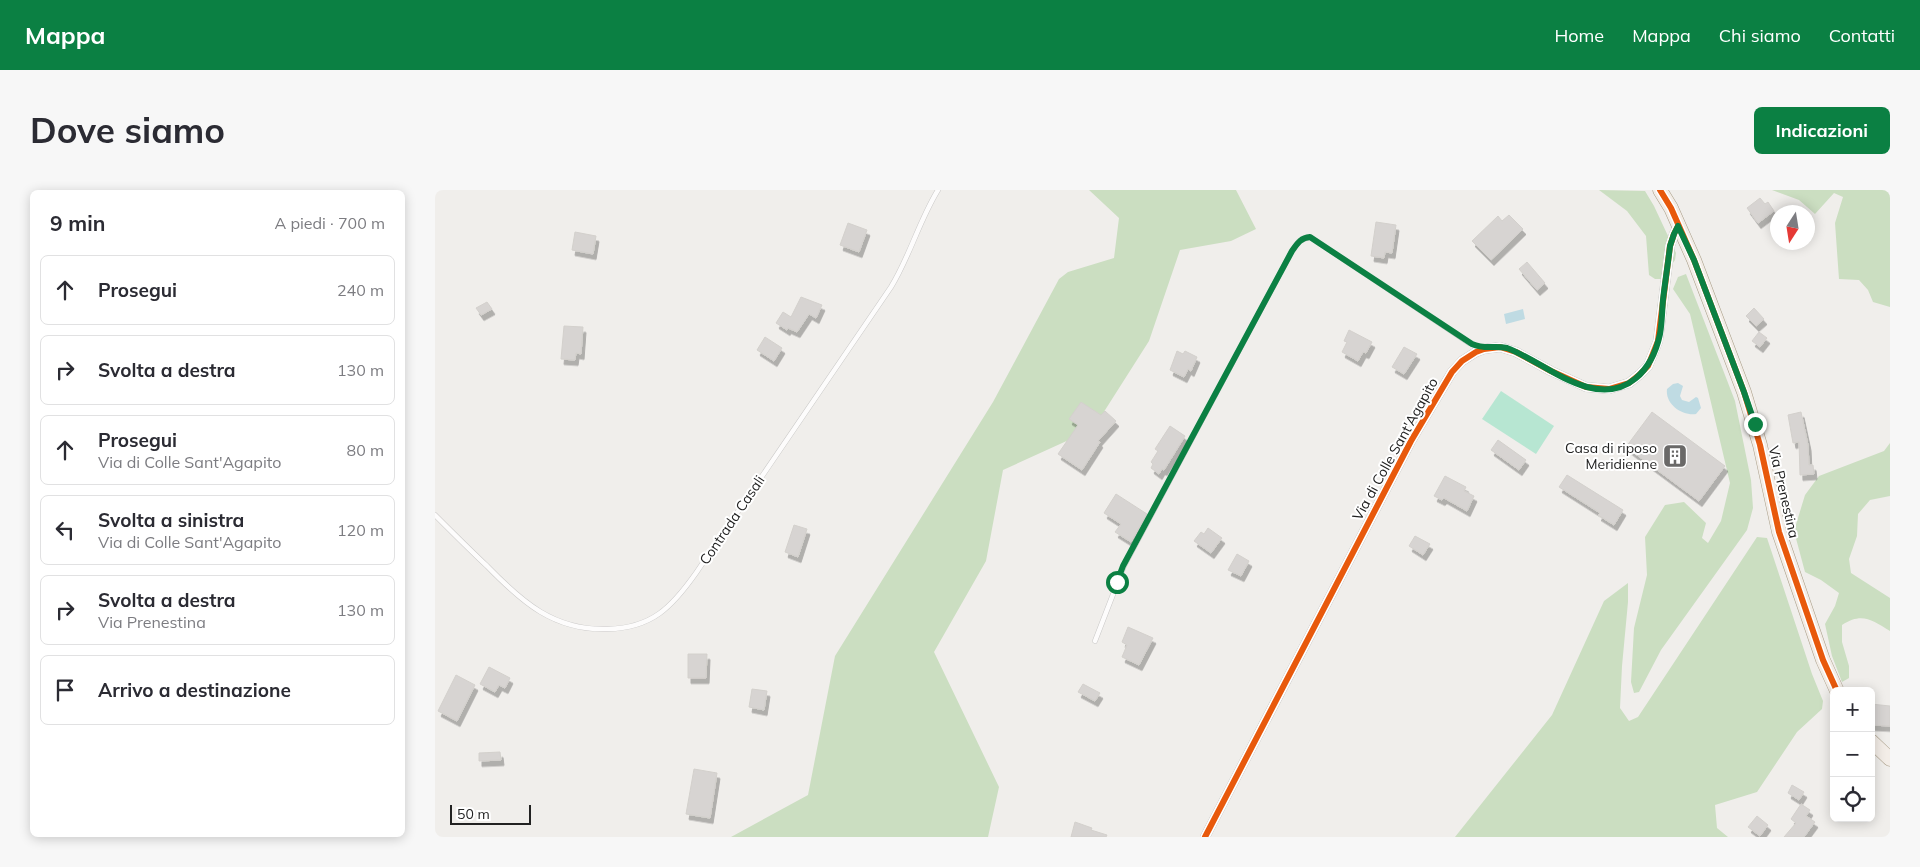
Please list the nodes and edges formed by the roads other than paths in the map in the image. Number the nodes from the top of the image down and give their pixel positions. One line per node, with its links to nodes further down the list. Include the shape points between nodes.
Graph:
1 (938, 190): 5 (lane, Contrada Casali, via 891,286 697,573 660,614 641,624 618,629 590,630 555,621 514,593)
2 (1660, 190): 3 (main road, Via Prenestina)
3 (1678, 226): 4 (street, via 1670,246 1658,341 1648,366 1633,380 1613,388 1591,388 1507,348); 7 (main road, Via Prenestina, via 1747,400 1762,452 1776,523)
4 (1484, 348): 6 (lane, via 1469,343 1310,237 1299,241 1123,566); 10 (street, Via di Colle Sant'Agapito, via 1457,367 1423,420)
5 (435, 515)
6 (1095, 641)
7 (1835, 687)
8 (1875, 745): 9 (main road)
9 (1890, 759)
10 (1205, 837)

